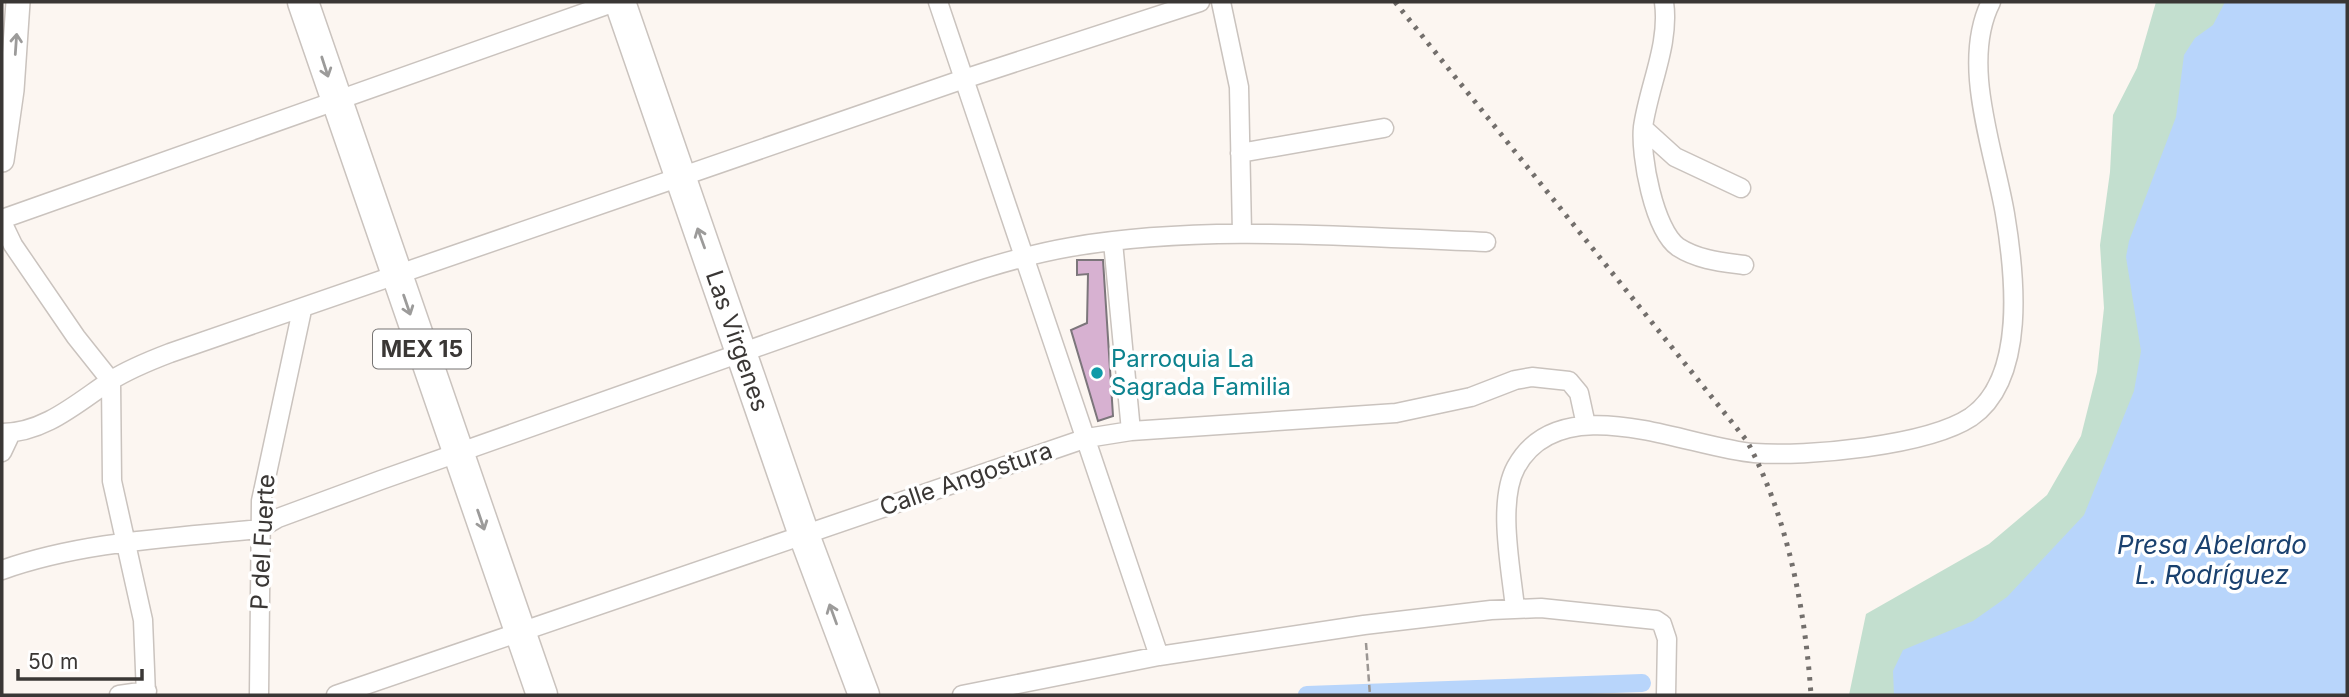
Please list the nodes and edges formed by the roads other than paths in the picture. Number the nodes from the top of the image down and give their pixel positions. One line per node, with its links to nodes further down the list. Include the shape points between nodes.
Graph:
1 (303, 2): 10 (highway, MEX 15, one-way to 10)
2 (617, 2): 10 (street); 15 (highway, Las Virgenes)
3 (938, 2): 9 (street)
4 (1200, 2): 9 (street)
5 (1221, 2): 13 (street, via 1238,77)
6 (1664, 2): 12 (street, via 1667,23)
7 (1991, 2): 27 (street, via 1977,47 1986,123 2005,216 2012,292 2008,358 1990,401 1961,422 1918,437 1774,454 1731,450 1640,429)
8 (23, 3): 14 (street, one-way to 8)
9 (964, 79): 15 (street); 21 (street)
10 (335, 98): 17 (street); 23 (highway, MEX 15)
11 (1384, 128): 13 (street)
12 (1643, 128): 16 (street, via 1675,156); 22 (street, via 1642,156 1656,212 1676,246 1704,259)
13 (1240, 153): 18 (street)
14 (2, 160)
15 (679, 178): 23 (street); 25 (highway, Las Virgenes, one-way to 15)
16 (1741, 188)
17 (2, 220): 26 (street, via 13,245)
18 (1242, 233): 19 (street); 20 (street)
19 (1113, 242): 21 (street); 28 (street)
20 (1486, 242)
21 (1023, 258): 25 (street); 30 (street)
22 (1744, 265)
23 (397, 273): 24 (street); 32 (highway, MEX 15, one-way to 32)
24 (302, 310): 26 (street, via 150,360); 33 (street, P del Fuerte, via 265,474)
25 (742, 353): 32 (street); 34 (highway, Las Virgenes)
26 (111, 381): 29 (street, via 58,417); 35 (street, via 112,481)
27 (1586, 425): 28 (street, Calle Angostura, via 1579,393 1569,381 1532,377 1446,404 1396,413); 37 (street, via 1544,440 1517,467 1507,511)
28 (1131, 431): 30 (street, Calle Angostura)
29 (6, 433): 31 (street)
30 (1087, 438): 34 (street, Calle Angostura); 39 (street)
31 (2, 452)
32 (458, 453): 33 (street, via 278,518); 38 (highway, MEX 15, one-way to 38)
33 (260, 529): 35 (street); 43 (street, P del Fuerte)
34 (804, 535): 38 (street, Calle Angostura); 40 (highway, Las Virgenes, one-way to 34)
35 (127, 542): 36 (street); 41 (street, via 143,620)
36 (2, 570)
37 (1515, 608): 39 (street); 47 (street, via 1656,620 1667,639)
38 (519, 633): 44 (street, Calle Angostura); 45 (highway, MEX 15)
39 (1159, 656): 46 (street)
40 (861, 687)
41 (146, 693): 42 (street)
42 (119, 695)
43 (259, 695)
44 (336, 695)
45 (542, 695)
46 (962, 695)
47 (1666, 695)

